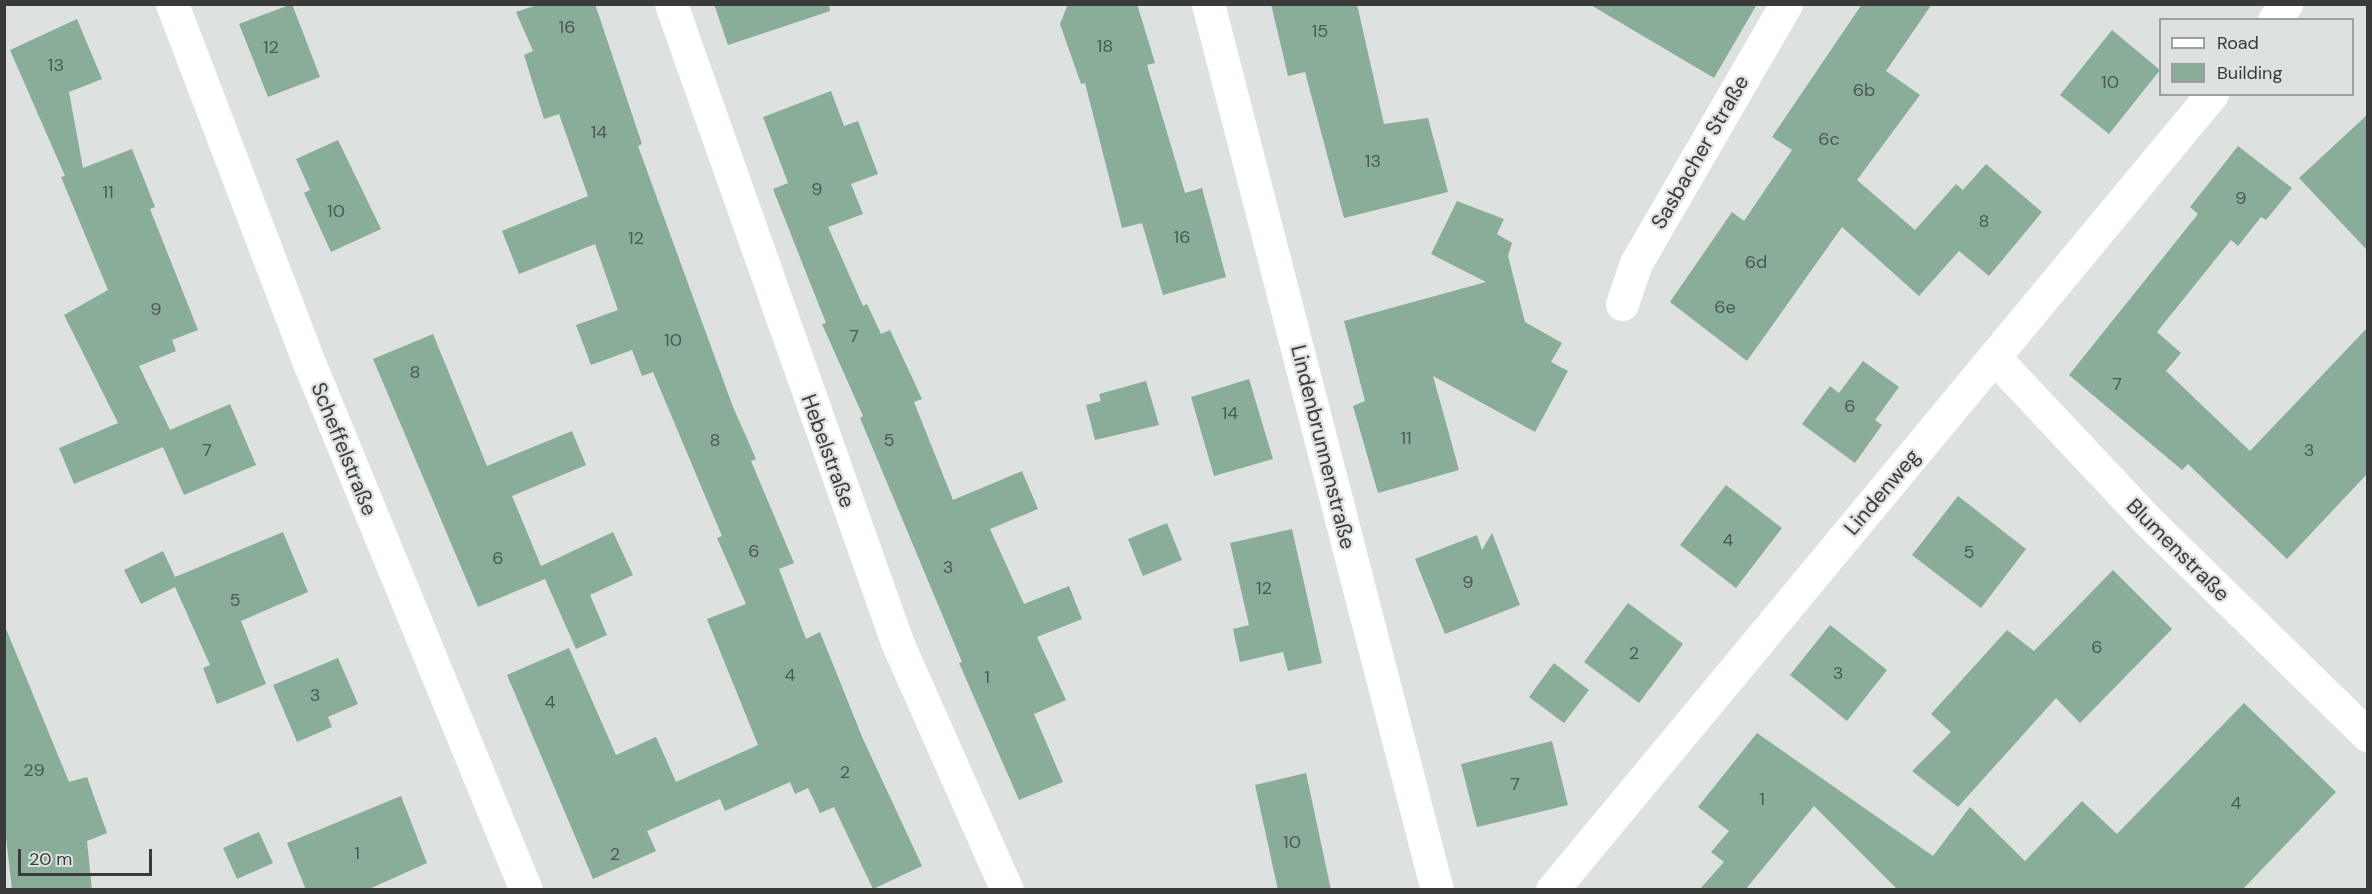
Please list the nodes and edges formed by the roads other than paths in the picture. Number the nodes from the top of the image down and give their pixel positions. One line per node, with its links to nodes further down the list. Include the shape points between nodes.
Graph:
1 (172, 4): 11 (street, Scheffelstraße, via 310,365)
2 (671, 4): 12 (street, Hebelstraße, via 897,642)
3 (1208, 4): 13 (street, Lindenbrunnenstraße)
4 (1786, 4): 8 (street, Sasbacher Straße, via 1636,263)
5 (2286, 4): 6 (street)
6 (2276, 18)
7 (2210, 96): 9 (street, Lindenweg)
8 (1622, 304)
9 (1995, 358): 10 (street, Blumenstraße, via 2146,519); 14 (street, Lindenweg)
10 (2367, 736)
11 (526, 890)
12 (1007, 890)
13 (1437, 890)
14 (1552, 890)

